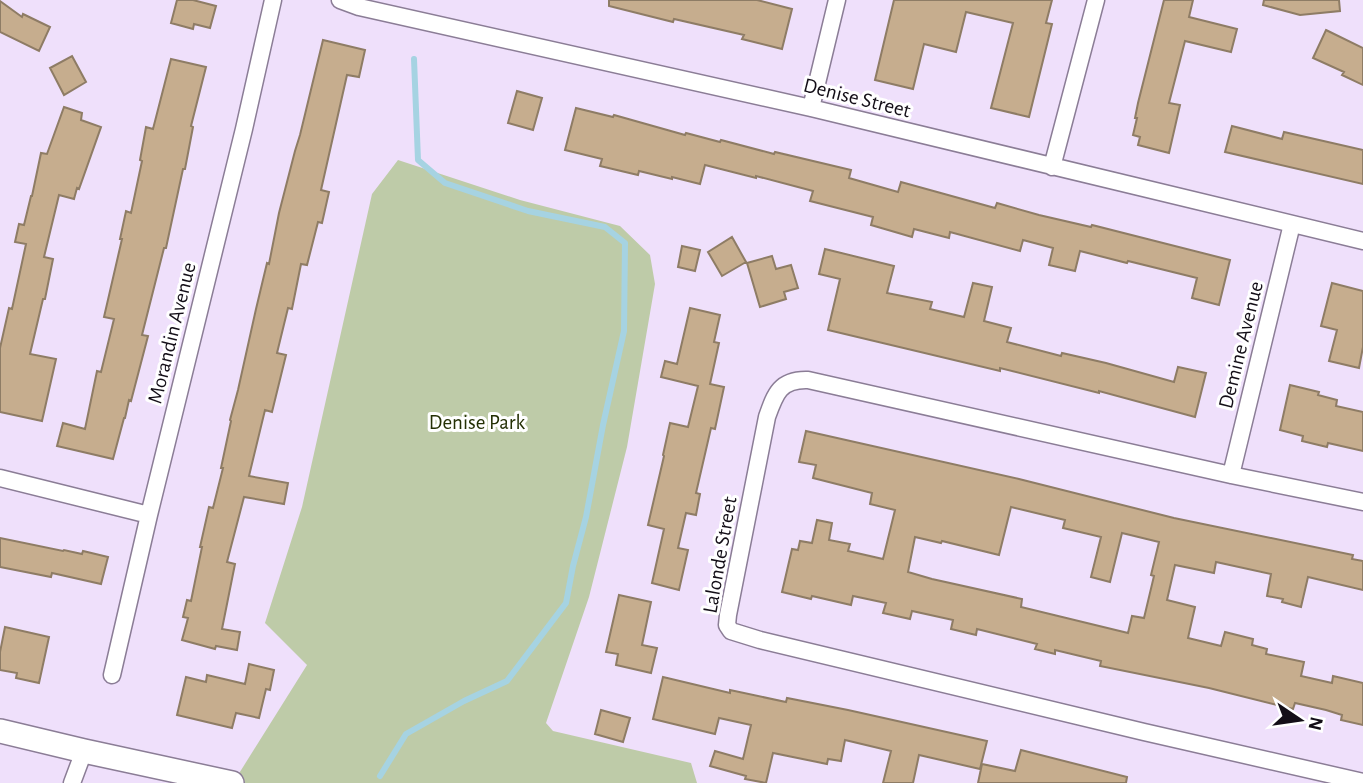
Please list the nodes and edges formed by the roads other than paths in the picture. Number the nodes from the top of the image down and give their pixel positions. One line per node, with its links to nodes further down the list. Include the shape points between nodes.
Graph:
1 (272, 0): 12 (street, Morandin Avenue)
2 (340, 0): 5 (street, Denise Street)
3 (837, 0): 5 (street)
4 (1096, 0): 6 (street)
5 (811, 108): 6 (street, Denise Street)
6 (1052, 167): 7 (street, Denise Street)
7 (1292, 224): 8 (street, Denise Street); 9 (street, Demine Avenue)
8 (1363, 241)
9 (1231, 475): 11 (street); 16 (street, Lalonde Street, via 808,380 786,383 766,417 727,625 731,631 760,640)
10 (0, 478): 12 (street)
11 (1363, 502)
12 (149, 515): 13 (street, Morandin Avenue)
13 (112, 676)
14 (0, 731): 15 (street)
15 (84, 751): 17 (street); 18 (street)
16 (1363, 782)
17 (72, 783)
18 (232, 783)

